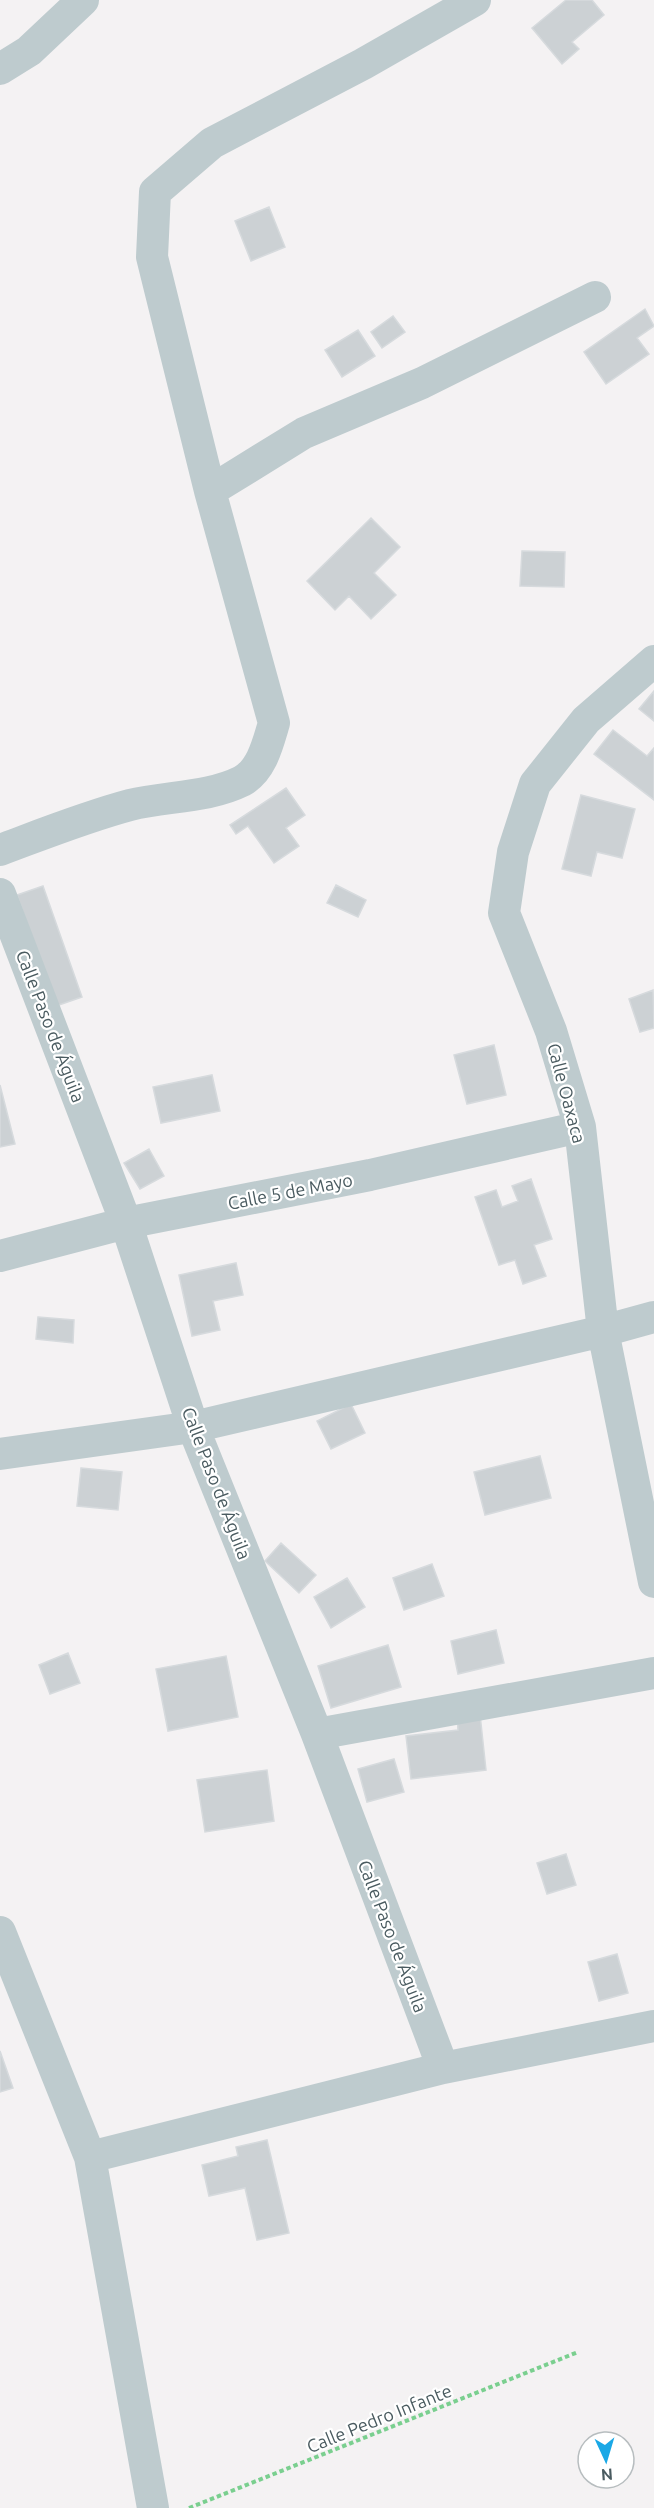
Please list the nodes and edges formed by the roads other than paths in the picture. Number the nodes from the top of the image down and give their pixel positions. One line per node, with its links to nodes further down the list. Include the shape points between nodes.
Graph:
1 (83, 0): 3 (street, via 29,51)
2 (474, 0): 5 (street, via 212,143 155,192 152,256)
3 (0, 69)
4 (595, 297): 5 (street, via 422,383 304,433)
5 (210, 491): 7 (street, via 274,723 265,755 243,780 204,793 131,805)
6 (654, 661): 9 (street, Calle Oaxaca, via 586,720 535,784 513,852 504,913 551,1031)
7 (0, 850)
8 (0, 894): 10 (street, Calle Paso de Águila)
9 (580, 1128): 10 (street, Calle 5 de Mayo); 13 (street, Calle Oaxaca)
10 (126, 1223): 11 (street, Calle 5 de Mayo); 14 (street, Calle Paso de Águila)
11 (0, 1256)
12 (654, 1317): 13 (street)
13 (603, 1331): 14 (street); 16 (street, Calle Oaxaca)
14 (194, 1428): 15 (street); 18 (street, Calle Paso de Águila)
15 (0, 1454)
16 (654, 1582)
17 (654, 1673): 18 (street)
18 (317, 1734): 21 (street, Calle Paso de Águila)
19 (0, 1932): 22 (street)
20 (654, 2026): 21 (street)
21 (443, 2068): 22 (street)
22 (90, 2157): 23 (street)
23 (153, 2508)

